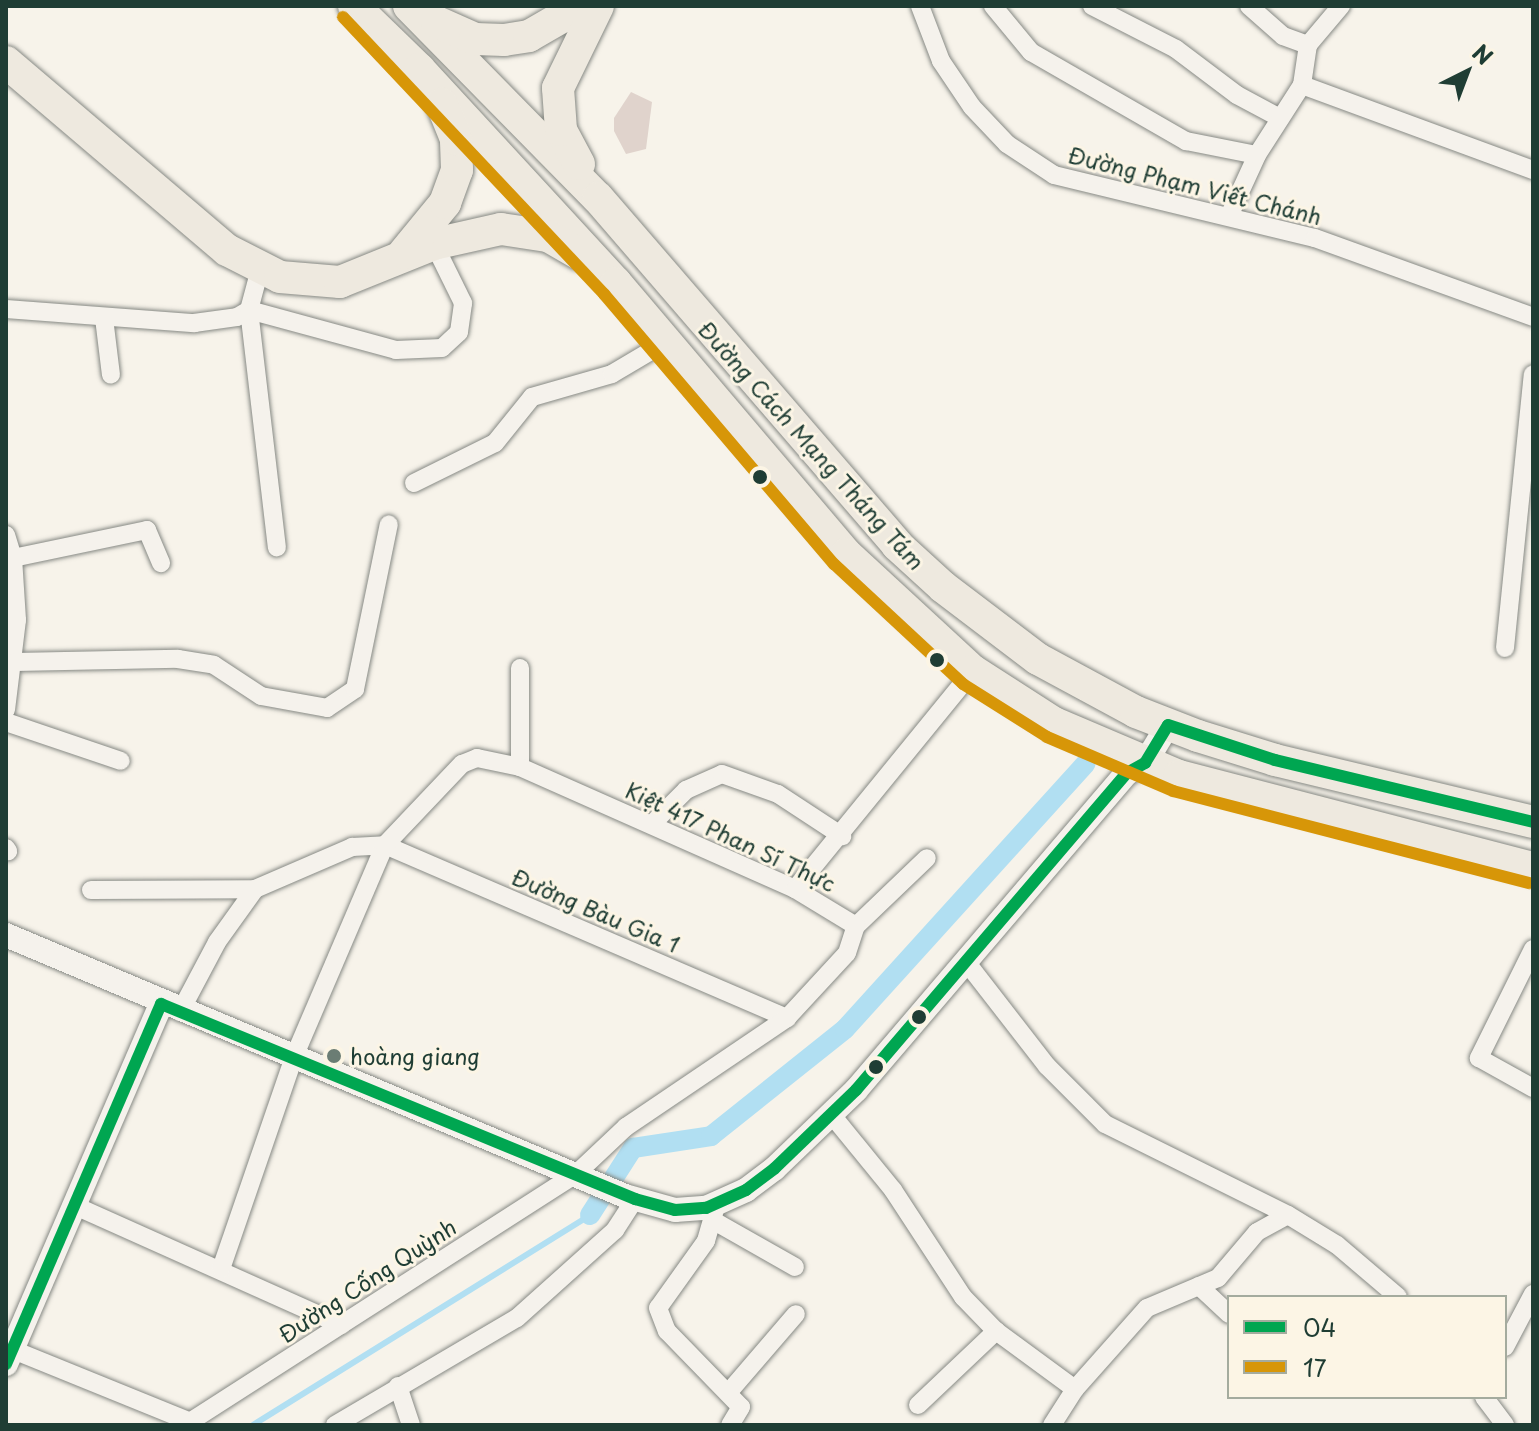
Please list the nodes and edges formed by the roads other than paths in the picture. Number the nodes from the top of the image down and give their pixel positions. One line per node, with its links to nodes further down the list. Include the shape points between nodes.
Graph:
1 (354, 6): 12 (highway, Đường Cách Mạng Tháng Tám)
2 (409, 6): 3 (highway, via 452,31 504,40 529,36); 17 (highway, Đường Cách Mạng Tháng Tám)
3 (581, 6)
4 (598, 6): 17 (highway, via 564,69 556,107 561,130)
5 (920, 6): 18 (street, Đường Phạm Viết Chánh, via 941,61 972,107 1007,144 1054,175 1150,202)
6 (993, 6): 15 (street, via 1031,52 1186,141)
7 (1092, 6): 14 (street, via 1176,49 1237,95)
8 (1249, 6): 10 (street, via 1283,36)
9 (1341, 6): 10 (street)
10 (1308, 45): 13 (street)
11 (6, 62): 21 (highway, via 227,250)
12 (419, 69): 20 (highway, via 448,114 457,170 433,223); 22 (highway, Đường Cách Mạng Tháng Tám)
13 (1302, 85): 14 (street); 16 (street)
14 (1280, 118): 15 (street)
15 (1257, 155): 18 (street)
16 (1533, 170)
17 (598, 198): 42 (highway, Đường Cách Mạng Tháng Tám, via 897,545 1038,659)
18 (1230, 214): 25 (street, Đường Phạm Viết Chánh, via 1315,238)
19 (434, 244): 20 (highway); 22 (highway, via 489,230 527,230 570,248); 24 (street, via 463,303 459,332 442,348 396,350)
20 (390, 265): 21 (highway, via 340,282 307,282)
21 (260, 269): 24 (street)
22 (616, 283): 27 (highway, Đường Cách Mạng Tháng Tám)
23 (6, 309): 26 (street)
24 (249, 310): 26 (street, via 237,317 194,323); 33 (street)
25 (1533, 317)
26 (104, 318): 29 (street)
27 (666, 342): 30 (street, via 612,374 532,397 495,443); 39 (highway, Đường Cách Mạng Tháng Tám, via 846,554)
28 (1533, 374): 36 (street)
29 (111, 375)
30 (414, 483)
31 (389, 524): 37 (street, via 355,689 327,708 261,696 214,665 178,659)
32 (6, 535): 34 (street)
33 (277, 547)
34 (13, 558): 35 (street, via 147,530); 37 (street)
35 (161, 563)
36 (1505, 648)
37 (14, 665): 40 (street)
38 (520, 668): 45 (street)
39 (973, 671): 44 (highway, Đường Cách Mạng Tháng Tám, via 1054,723); 48 (street)
40 (6, 709)
41 (6, 722): 43 (street)
42 (1168, 725): 44 (street); 46 (highway, Đường Cách Mạng Tháng Tám, via 1275,760)
43 (121, 761)
44 (1145, 763): 51 (highway, Đường Cách Mạng Tháng Tám, via 1224,790); 58 (street, via 1127,773)
45 (520, 767): 47 (street, Kiệt 417 Phan Sĩ Thực); 49 (street, Kiệt 417 Phan Sĩ Thực, via 477,758 462,764)
46 (1533, 822)
47 (653, 823): 48 (street, via 686,790 722,774 778,794); 53 (street, Kiệt 417 Phan Sĩ Thực)
48 (842, 836): 53 (street)
49 (385, 845): 52 (street, via 352,847); 60 (street, Đường Bàu Gia 1); 61 (street)
50 (927, 858): 55 (street)
51 (1533, 868)
52 (255, 889): 54 (street); 59 (street)
53 (795, 889): 55 (street, Kiệt 417 Phan Sĩ Thực)
54 (91, 890)
55 (856, 926): 60 (street, via 847,953)
56 (7, 938): 59 (street)
57 (1533, 949): 62 (street, via 1479,1058)
58 (967, 963): 63 (street); 68 (street, via 1047,1066 1105,1124)
59 (171, 1008): 61 (street); 66 (street)
60 (787, 1018): 64 (street, Đường Cống Quỳnh, via 626,1127)
61 (294, 1057): 64 (street); 70 (street)
62 (1533, 1088)
63 (831, 1114): 67 (street, via 775,1168); 77 (street, via 893,1190 932,1257)
64 (582, 1178): 65 (street); 76 (street, Đường Cống Quỳnh)
65 (630, 1198): 67 (street); 80 (street, via 615,1230 517,1318)
66 (73, 1205): 70 (street); 79 (street)
67 (715, 1213): 69 (street); 83 (street, via 706,1241 658,1308 667,1331)
68 (1288, 1215): 71 (street, via 1257,1232 1218,1278); 73 (street, via 1337,1245)
69 (795, 1267)
70 (221, 1269): 76 (street)
71 (1199, 1286): 74 (street); 81 (street, via 1147,1308)
72 (1533, 1294): 78 (street)
73 (1396, 1295)
74 (1227, 1312)
75 (796, 1314): 83 (street)
76 (341, 1325): 85 (street, Đường Cống Quỳnh)
77 (996, 1331): 81 (street); 84 (street)
78 (1507, 1343)
79 (8, 1353): 85 (street)
80 (398, 1386): 86 (street); 87 (street)
81 (1075, 1389): 89 (street)
82 (1486, 1399): 90 (street)
83 (735, 1400): 88 (street)
84 (918, 1405)
85 (186, 1423)
86 (335, 1425)
87 (411, 1425)
88 (730, 1425)
89 (1052, 1425)
90 (1505, 1425)

